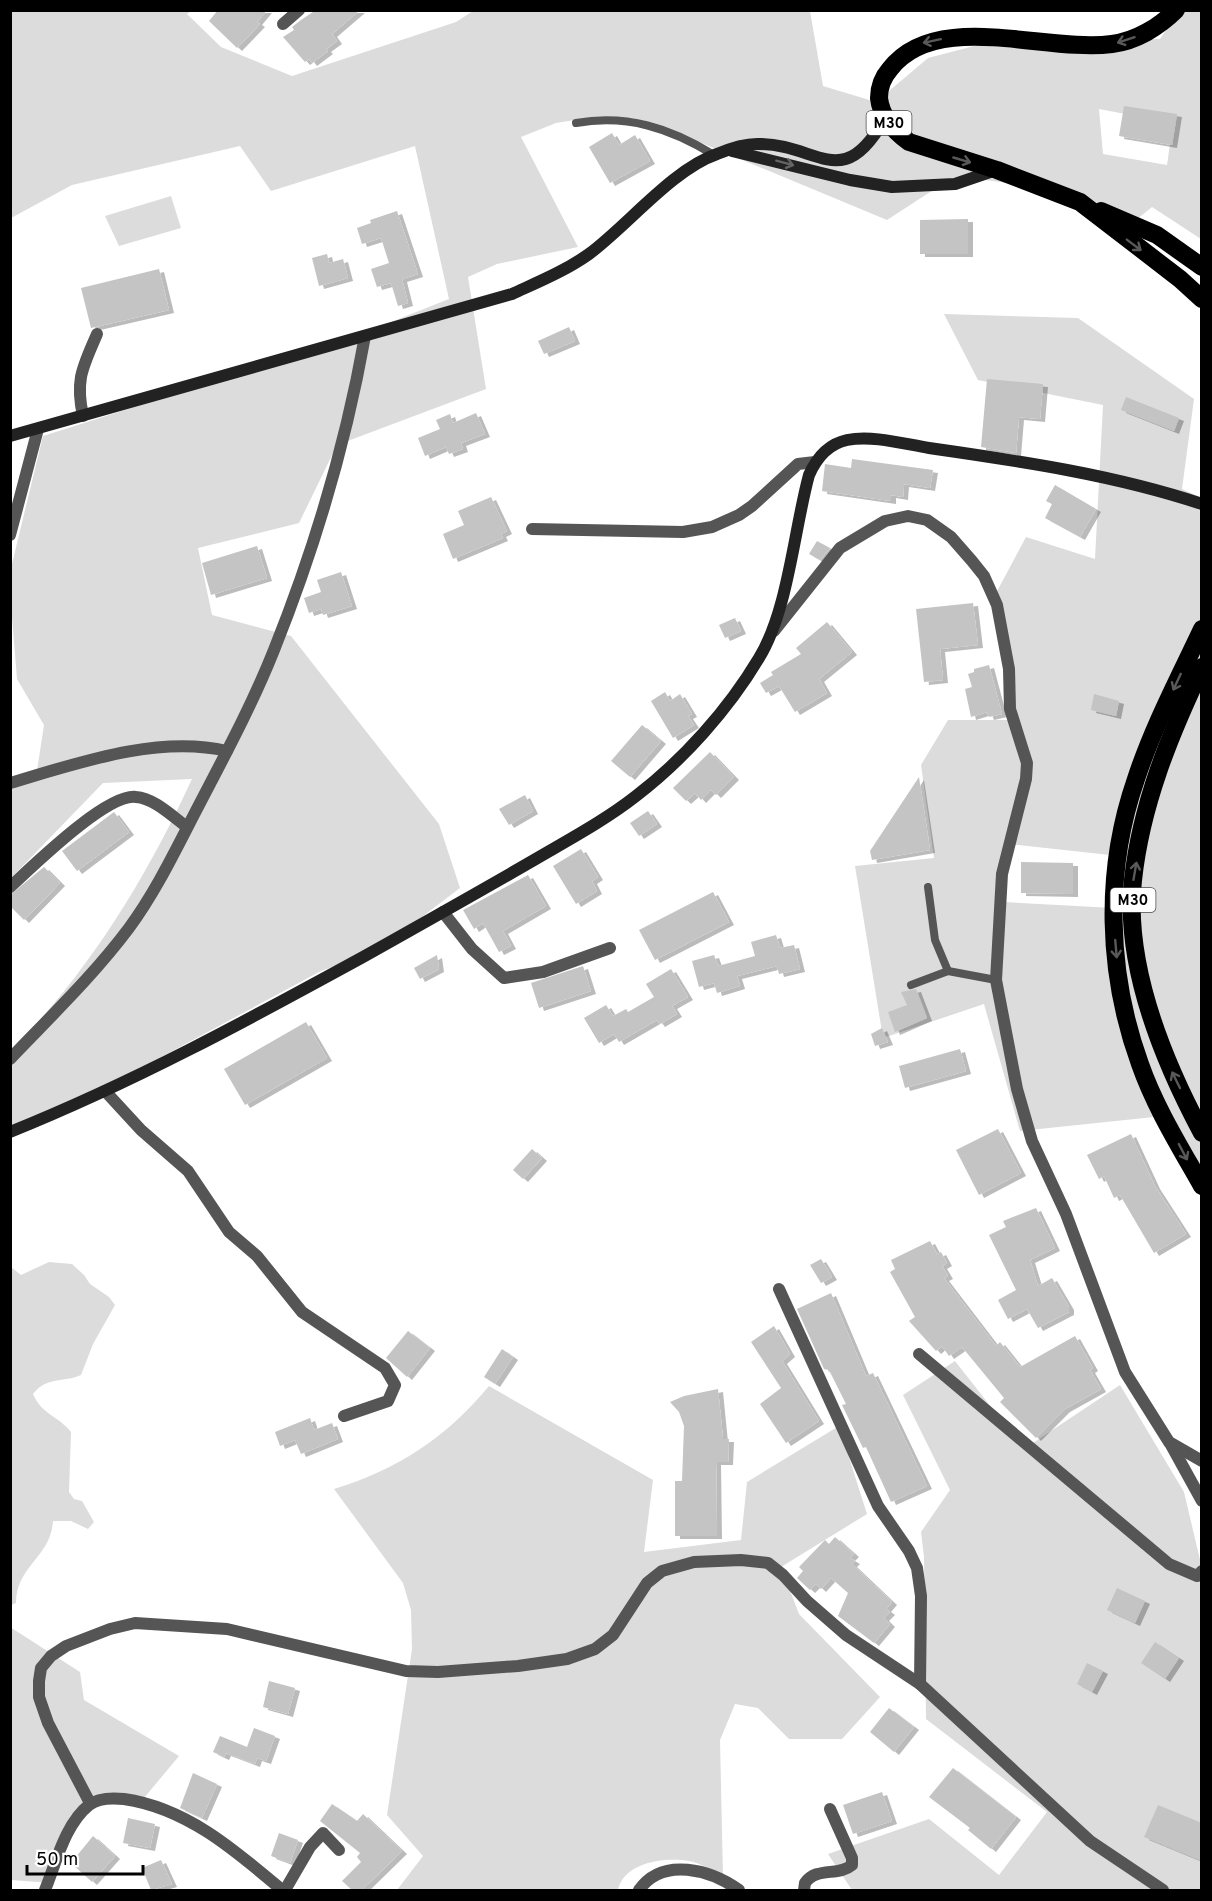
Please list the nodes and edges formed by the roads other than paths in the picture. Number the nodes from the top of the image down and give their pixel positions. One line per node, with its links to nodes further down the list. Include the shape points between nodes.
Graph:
1 (299, 10): 3 (street)
2 (1176, 10): 4 (highway, M30, one-way to 4, via 1146,32 1114,44 958,38 918,44 895,61 882,82 879,98)
3 (282, 24)
4 (885, 118): 6 (street, via 862,151 844,160 757,144); 8 (highway, M30, one-way to 8, via 909,142)
5 (576, 123): 7 (lane, via 597,119 637,122 678,134)
6 (728, 150): 7 (street); 8 (street, one-way to 8, via 892,187 955,184)
7 (714, 155): 13 (street, via 684,173 588,255 557,273 512,294)
8 (997, 170): 9 (highway, M30)
9 (1080, 202): 10 (highway, via 1157,235); 11 (highway, M30, one-way to 11)
10 (1202, 267)
11 (1202, 299)
12 (97, 334): 14 (street, via 81,373 78,393)
13 (365, 336): 14 (street); 24 (street, via 342,437 303,572 274,651)
14 (83, 416): 15 (street)
15 (38, 429): 16 (street); 20 (street)
16 (10, 436)
17 (815, 462): 18 (street, via 831,445 874,440 1046,467); 19 (street, via 798,464 752,506 712,527 683,532); 22 (street, via 802,500)
18 (1202, 504)
19 (532, 529)
20 (10, 535)
21 (1202, 629): 38 (highway, M30, one-way to 38, via 1135,780 1115,870 1113,917 1123,1008 1140,1066)
22 (774, 631): 29 (street, via 734,695 637,795 603,820); 32 (street, via 840,548 885,521 908,516 927,520 951,537 984,576 997,605 1009,669 1010,709 1027,763 1002,874)
23 (1201, 668): 37 (highway, M30, one-way to 23, via 1156,1036 1144,990 1132,912 1133,880 1149,797)
24 (227, 751): 25 (street, via 185,745 156,748); 26 (street)
25 (10, 783)
26 (187, 827): 27 (street, via 136,796 115,801 58,842); 34 (street, via 130,926 87,981)
27 (10, 887)
28 (928, 887): 31 (lane, via 935,940)
29 (444, 912): 30 (street, via 472,949 504,978 543,972); 35 (street, via 167,1063)
30 (610, 948)
31 (948, 971): 32 (lane); 33 (lane)
32 (996, 980): 42 (street, via 1017,1089 1032,1141 1066,1214 1125,1372)
33 (911, 985)
34 (10, 1059)
35 (106, 1092): 36 (street); 41 (street, via 188,1172 229,1232 257,1256 302,1312 385,1368 395,1385 388,1401)
36 (10, 1132)
37 (1202, 1133)
38 (1202, 1186)
39 (779, 1290): 46 (street, via 878,1506 916,1568 921,1596)
40 (919, 1353): 45 (street, via 1169,1564 1197,1576)
41 (344, 1416)
42 (1170, 1442): 43 (street); 44 (street)
43 (1202, 1461)
44 (1202, 1501)
45 (1202, 1571)
46 (920, 1684): 47 (street, via 846,1635 768,1563 741,1560 694,1562 662,1571 648,1582 613,1635 595,1649 567,1659 518,1666 406,1671 227,1629 135,1623 66,1646 41,1668 39,1697 48,1723); 55 (street, via 1090,1841)
47 (90, 1803): 51 (street, via 68,1835); 52 (street, via 112,1798 173,1812 225,1843)
48 (830, 1809): 54 (street, via 852,1865 815,1874 805,1883)
49 (339, 1850): 52 (street, via 323,1833)
50 (642, 1889): 53 (street, via 662,1873 685,1868)
51 (45, 1890)
52 (284, 1890)
53 (739, 1890)
54 (804, 1890)
55 (1163, 1890)

